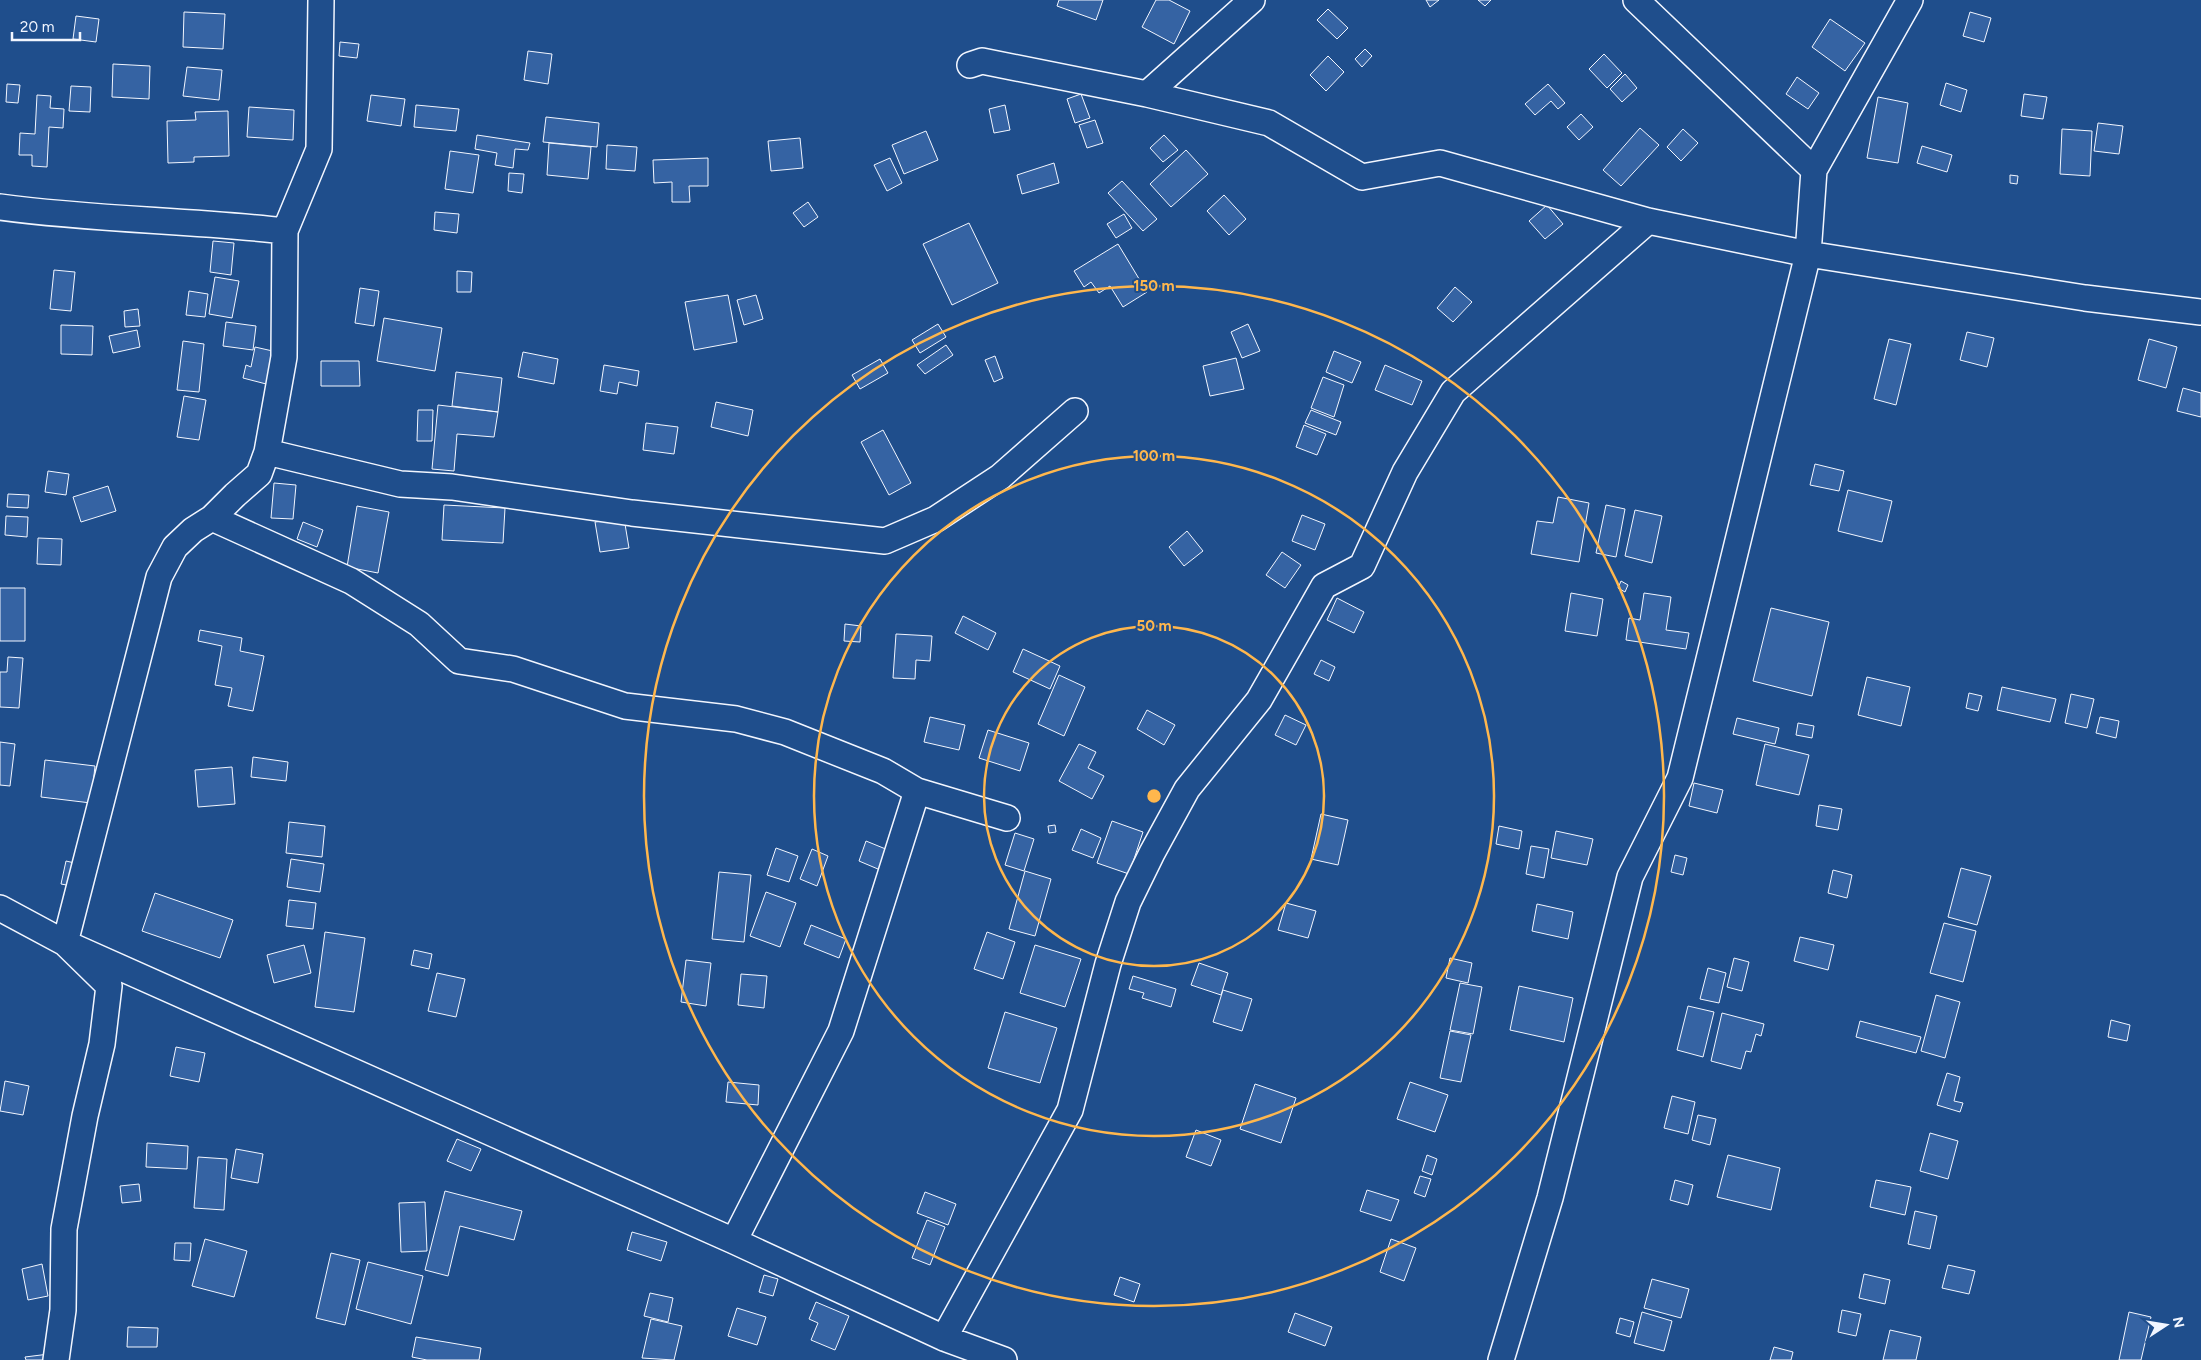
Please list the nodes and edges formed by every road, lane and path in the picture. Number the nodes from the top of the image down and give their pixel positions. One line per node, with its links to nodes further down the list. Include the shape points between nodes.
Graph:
1 (321, 0): 10 (street, via 319,148)
2 (1252, 0): 6 (street)
3 (1636, 0): 7 (street)
4 (1910, 0): 7 (street)
5 (970, 65): 6 (street, via 982,61)
6 (1147, 94): 9 (street, via 1269,123 1362,177 1440,163)
7 (1814, 170): 11 (street)
8 (0, 206): 10 (street, via 86,217)
9 (1648, 220): 11 (street); 21 (street, via 1453,392 1405,472 1362,566 1324,586 1259,700 1187,789 1128,902 1108,964 1070,1110)
10 (285, 231): 14 (street, via 284,357)
11 (1808, 254): 12 (street, via 2085,298); 24 (street, via 1680,778 1630,877 1550,1198)
12 (2201, 312)
13 (1075, 411): 14 (street, via 1000,477 936,518 884,541 632,513 452,487 400,484)
14 (267, 452): 15 (street, via 259,474)
15 (212, 518): 16 (street, via 351,581 419,624 459,661 513,669 625,706 736,719 777,730 884,771); 19 (street, via 175,547 160,576)
16 (917, 791): 17 (street); 20 (street, via 841,1031)
17 (1007, 818)
18 (0, 908): 19 (street)
19 (65, 943): 20 (street); 22 (street, via 109,986 102,1044 64,1229 63,1310)
20 (734, 1241): 21 (street)
21 (944, 1338): 23 (street)
22 (56, 1360)
23 (1004, 1360)
24 (1501, 1360)

